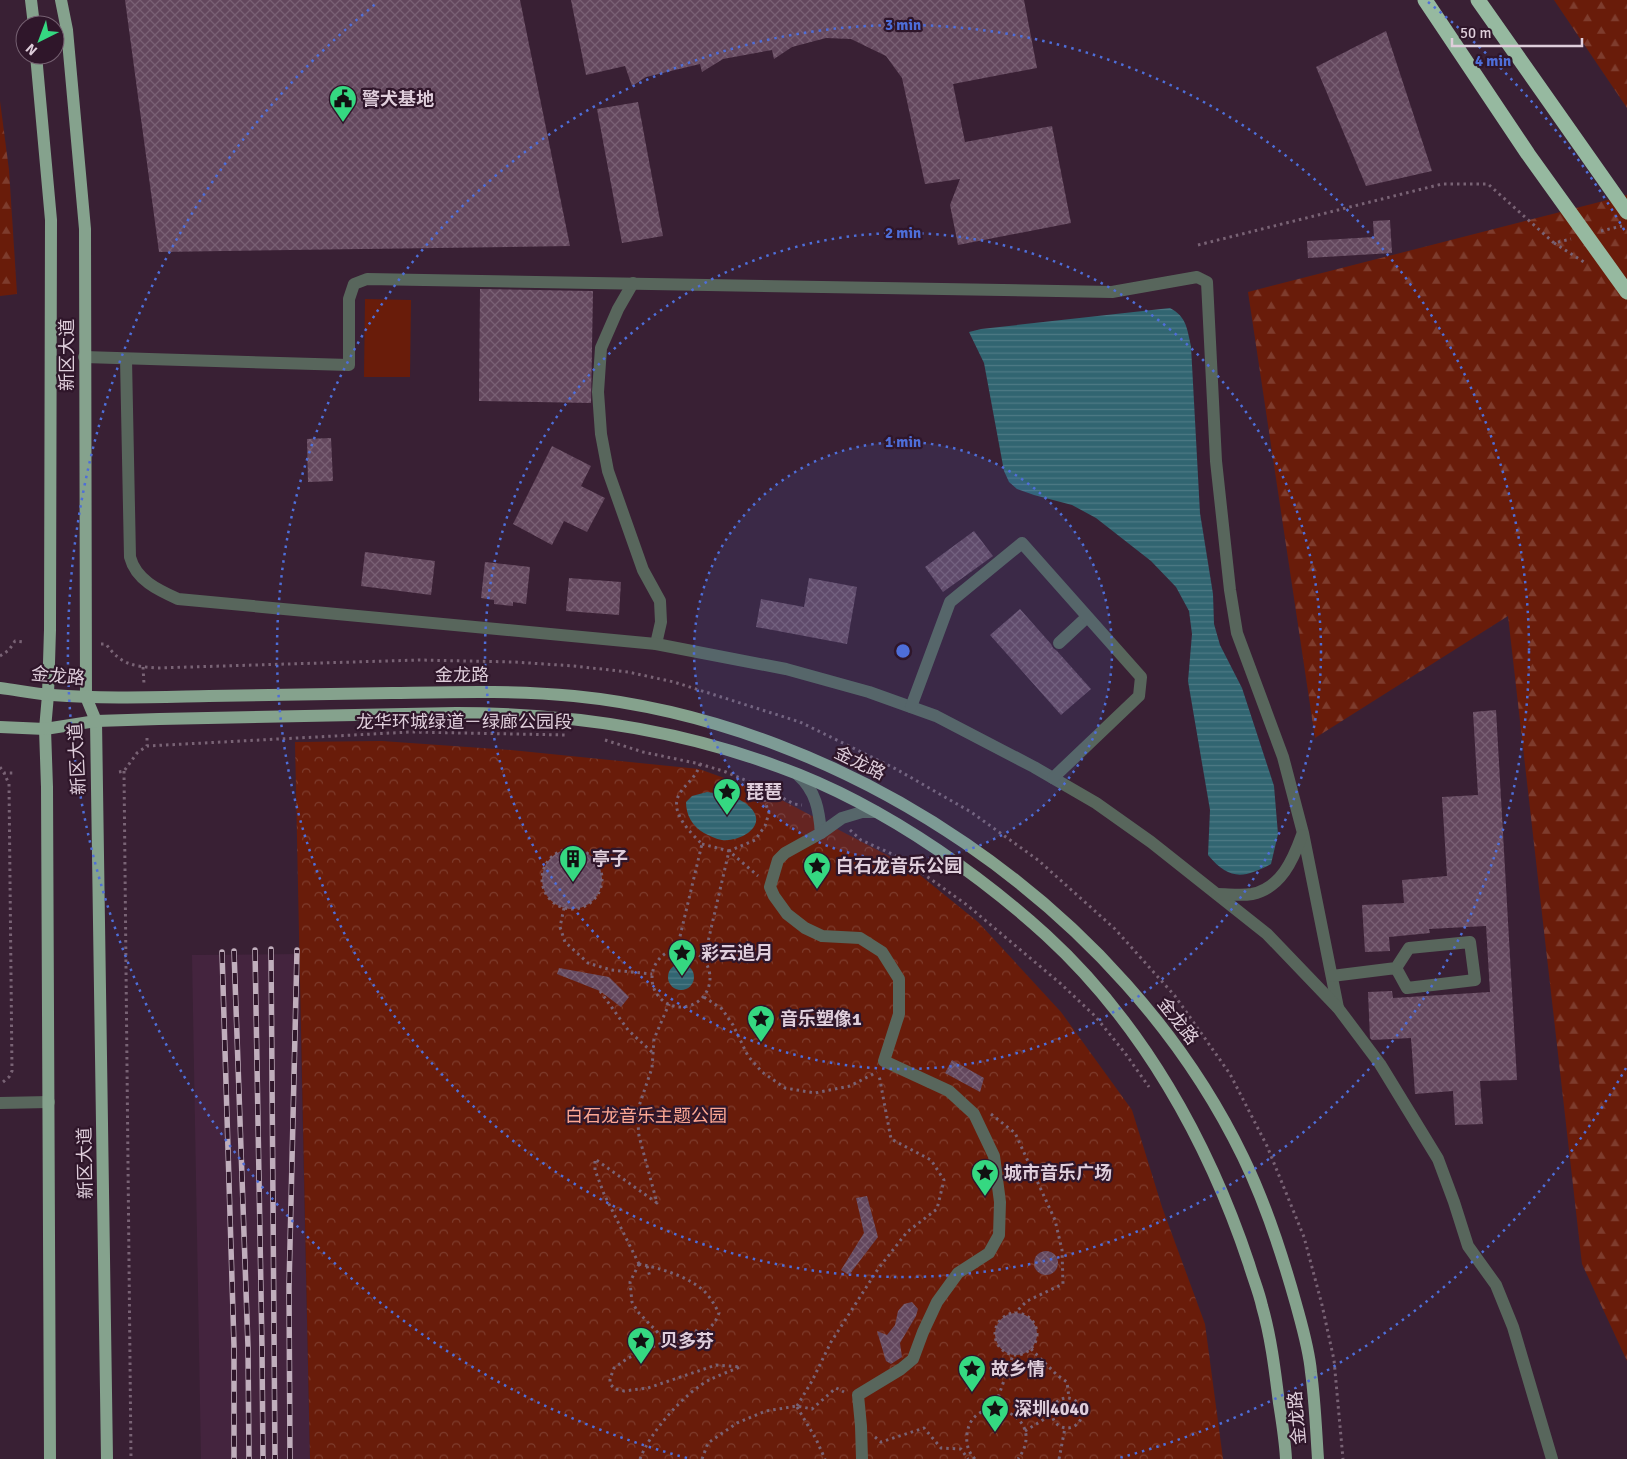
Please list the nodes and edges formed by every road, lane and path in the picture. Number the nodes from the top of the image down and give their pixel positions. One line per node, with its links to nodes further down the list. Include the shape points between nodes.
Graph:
1 (31, 0): 5 (main road)
2 (61, 0): 14 (main road, 新区大道, via 67,30 85,229)
3 (1425, 0): 13 (highway, bridge, via 1528,154)
4 (1478, 0): 7 (highway)
5 (33, 15)
6 (37, 65): 25 (main road, 新区大道, via 51,220)
7 (1627, 212)
8 (1627, 225): 9 (path)
9 (1600, 231)
10 (1572, 238): 11 (path, via 1554,243 1488,184 1442,184)
11 (1198, 245)
12 (633, 283): 15 (street, via 367,279 354,284 349,298 349,365); 20 (street, via 601,348 598,392 608,471 643,570 660,601 661,622); 48 (street, via 1112,292 1197,277 1208,282 1216,462 1237,633 1283,757)
13 (1627, 292)
14 (84, 357): 15 (street); 26 (main road, 新区大道)
15 (126, 359): 20 (street, via 130,557 133,568 154,588 178,599)
16 (1087, 617): 18 (street); 27 (street, via 1022,544 950,602); 42 (street, via 1140,677 1139,696)
17 (25, 642): 21 (path, via 15,641)
18 (1059, 643)
19 (101, 644): 22 (path, via 106,644 123,662)
20 (656, 644): 27 (street, via 786,670)
21 (0, 656)
22 (143, 667): 23 (path); 100 (path, via 420,660 514,662 628,672 683,685 800,722 896,769 972,812 1038,860 1115,929 1175,996 1230,1074 1267,1146 1304,1237 1334,1360)
23 (144, 684)
24 (0, 688): 25 (main road, 金龙路)
25 (48, 695): 26 (main road, 金龙路); 30 (main road, 新区大道)
26 (86, 697): 28 (main road, 新区大道); 99 (main road, 金龙路, via 460,691 574,696 629,703 750,735 807,757 862,782 957,836 1043,903 1116,974 1182,1052 1213,1100 1244,1157 1285,1264 1311,1368)
27 (911, 707): 42 (street, via 936,716)
28 (96, 721): 30 (main road, 金龙路); 41 (main road, 金龙路, via 456,713 540,715 630,726 685,738); 88 (main road, 新区大道)
29 (0, 727): 30 (main road, 金龙路)
30 (45, 729): 67 (main road, 新区大道)
31 (568, 735): 34 (path, 龙华环城绿道－绿廊公园段, via 410,732)
32 (147, 738): 34 (path)
33 (602, 739): 35 (path)
34 (147, 746): 39 (path, via 137,753)
35 (700, 764): 43 (path); 49 (path, via 693,779 679,794 676,806 683,824)
36 (0, 767): 37 (path)
37 (4, 772): 40 (path); 65 (path, via 8,784 12,1070)
38 (119, 772): 39 (path)
39 (124, 772): 89 (path)
40 (16, 773)
41 (798, 775): 45 (main road, 金龙路); 47 (street, via 813,792)
42 (1053, 778): 52 (street, via 1096,803)
43 (764, 788): 44 (path, via 794,804); 50 (path, via 769,813 765,826 755,840)
44 (810, 806)
45 (876, 812): 47 (street, via 842,818); 98 (main road, 金龙路, via 963,867 1047,936 1127,1024 1160,1072 1185,1114 1235,1222 1262,1306 1275,1370)
46 (845, 824): 66 (path, via 861,840 892,854 967,905 1061,984 1095,1016)
47 (821, 832): 51 (street, via 778,860)
48 (1303, 833): 52 (street, via 1284,874 1269,888 1251,894); 58 (street)
49 (702, 844): 50 (path); 54 (path)
50 (729, 850): 51 (path); 55 (path)
51 (770, 888): 64 (street, via 787,914 805,928 822,936 860,938 882,952 899,979 899,1014)
52 (1217, 894): 62 (street, via 1267,934)
53 (564, 908): 53 (path, via 584,907 593,901 603,883 599,864 585,851 566,849 557,852 544,867 543,886 547,895); 57 (path, via 560,927 565,942 588,963 618,972)
54 (677, 949): 55 (path, via 692,951); 57 (path, via 660,958)
55 (704, 959): 60 (path, via 711,978)
56 (1396, 968): 56 (street, via 1407,988 1475,980 1470,942 1409,948); 58 (street)
57 (652, 974): 61 (path, via 656,992)
58 (1332, 976): 62 (street)
59 (600, 991): 63 (path, via 628,1030)
60 (704, 997): 61 (path, via 688,1007); 64 (path, via 722,1009 748,1056 762,1072 784,1088 815,1092 842,1088)
61 (669, 1004): 63 (path, via 654,1039)
62 (1338, 1008): 101 (street, via 1380,1064 1438,1159 1468,1246 1496,1285 1513,1327)
63 (653, 1053): 69 (path, via 652,1068 637,1112 638,1136 657,1203 595,1159 595,1170 604,1194)
64 (882, 1066): 81 (path, via 891,1139 931,1160 944,1180 937,1209 906,1232 878,1270 831,1342); 84 (street, via 949,1091 974,1114 994,1156 1000,1202 999,1235 989,1253 958,1273 938,1302 913,1359 858,1395)
65 (3, 1082)
66 (1153, 1093)
67 (49, 1102): 68 (street); 87 (main road, 新区大道)
68 (0, 1103)
69 (639, 1264): 70 (path); 76 (path, via 630,1282 632,1302)
70 (647, 1266): 71 (path); 75 (path, via 681,1277 711,1299 718,1313 715,1322)
71 (650, 1277)
72 (1063, 1284): 73 (path, via 1027,1301)
73 (1015, 1312): 77 (path, via 1033,1323 1036,1336); 78 (path, via 998,1322 995,1334 1000,1347)
74 (695, 1330): 75 (path)
75 (702, 1334): 76 (path, via 683,1342)
76 (666, 1341): 90 (path, via 614,1368 610,1384 624,1391 648,1388 716,1365 740,1367 696,1389 654,1433)
77 (1031, 1349): 78 (path); 79 (path, via 1067,1382)
78 (1014, 1355): 82 (path)
79 (1069, 1398): 83 (path, via 1056,1402); 85 (path, via 1080,1406 1081,1417 1075,1425)
80 (846, 1400): 81 (path, via 844,1391 836,1388 812,1409)
81 (797, 1406): 91 (path, via 766,1411 737,1423 708,1443); 92 (path)
82 (994, 1409): 86 (path, via 1014,1414); 95 (path, via 977,1415 967,1431 968,1449)
83 (1051, 1415): 85 (path, via 1056,1424); 86 (path)
84 (861, 1426): 93 (street); 94 (path, via 881,1442 924,1428 941,1448 961,1449)
85 (1065, 1428): 97 (path)
86 (1025, 1431): 96 (path, via 1026,1442)
87 (50, 1459)
88 (107, 1459)
89 (131, 1459)
90 (640, 1459)
91 (702, 1459)
92 (825, 1459)
93 (862, 1459)
94 (968, 1459)
95 (975, 1459)
96 (1018, 1459)
97 (1059, 1459)
98 (1286, 1459)
99 (1318, 1459)
100 (1343, 1459)
101 (1552, 1459)

